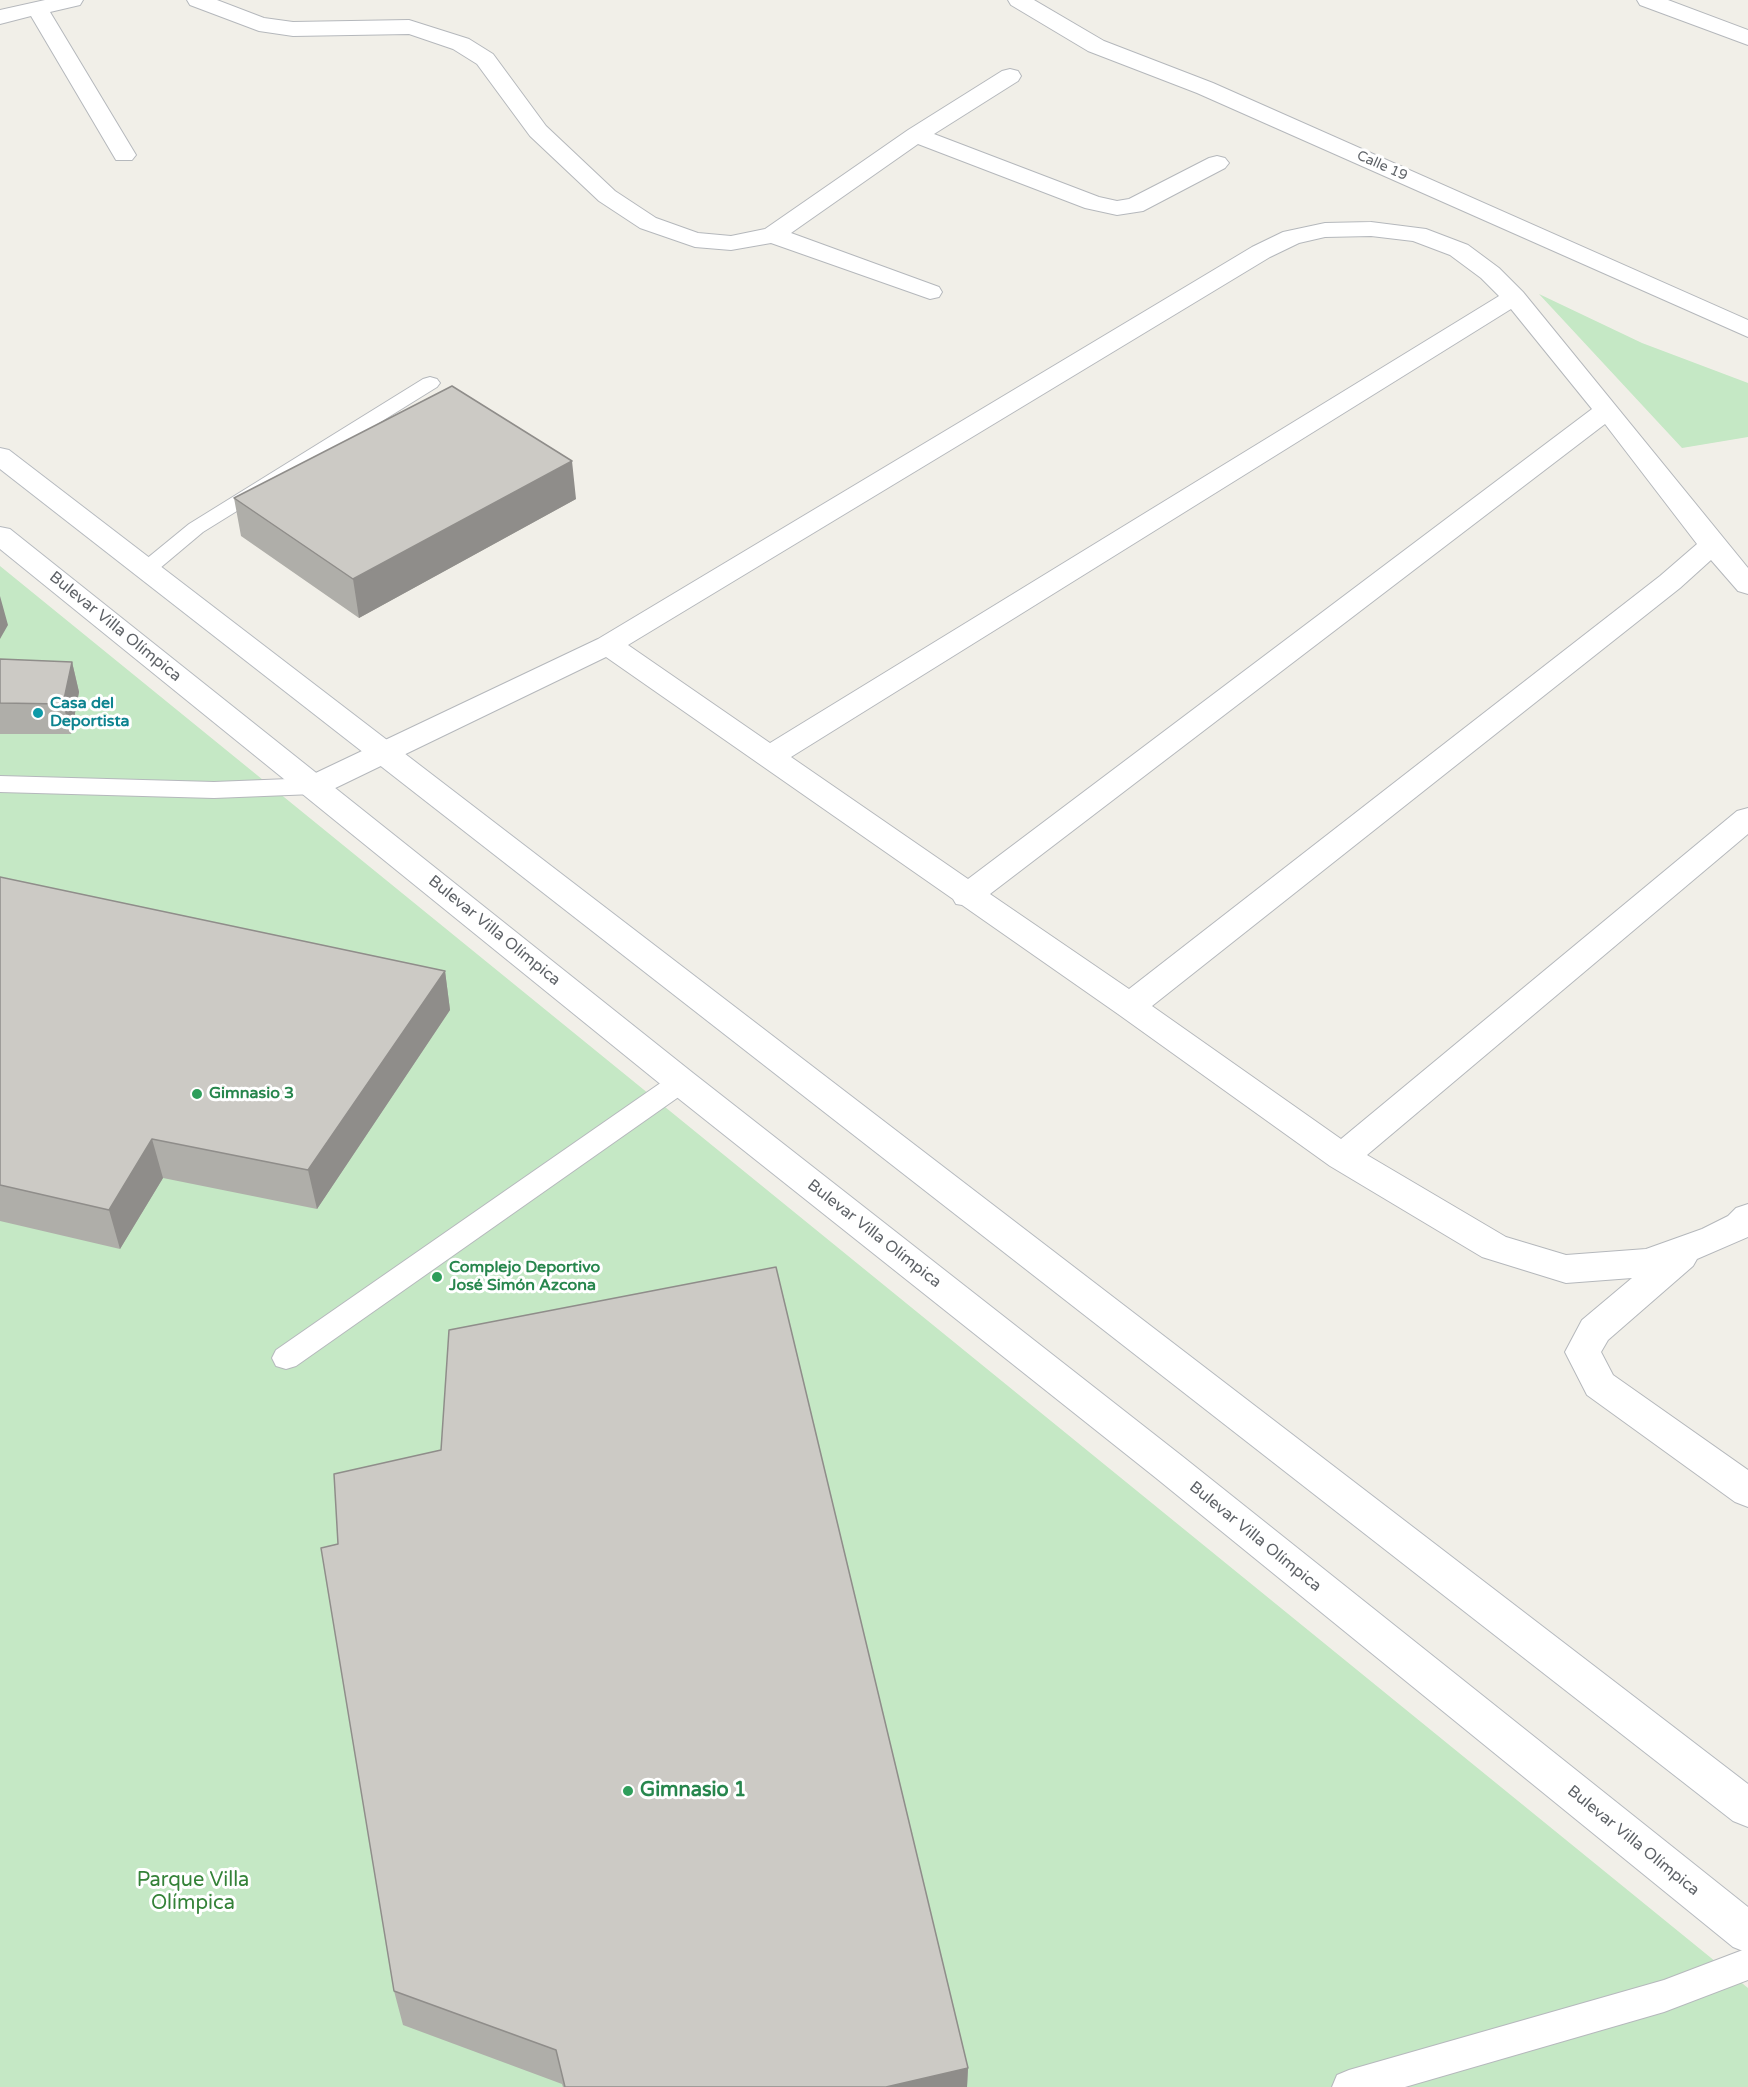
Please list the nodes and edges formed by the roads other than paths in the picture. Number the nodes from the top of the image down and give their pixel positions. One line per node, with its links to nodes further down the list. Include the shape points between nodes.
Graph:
1 (72, 0): 5 (street)
2 (198, 0): 12 (street, via 259,24 293,29 409,27 461,44 485,59 538,131 607,196 648,223 696,240 731,243)
3 (1019, 0): 15 (street, Calle 19, via 1096,46 1206,88)
4 (1648, 0): 7 (street)
5 (37, 8): 6 (street); 10 (street)
6 (0, 17)
7 (1748, 38)
8 (1010, 76): 9 (street)
9 (916, 135): 11 (street, via 1094,203 1117,208 1135,206); 12 (street)
10 (124, 155)
11 (1217, 163)
12 (773, 235): 13 (street)
13 (930, 292)
14 (1514, 297): 17 (street); 23 (street, via 1459,250 1417,234 1371,229 1292,237); 25 (street)
15 (1748, 329)
16 (430, 383): 21 (lane, via 196,528)
17 (1607, 410): 20 (street); 29 (street)
18 (0, 456): 21 (street)
19 (0, 536): 27 (street, Bulevar Villa Olímpica)
20 (1712, 545): 22 (street); 30 (street)
21 (145, 569): 24 (street)
22 (1748, 585)
23 (608, 645): 24 (street); 25 (street)
24 (380, 753): 27 (street); 37 (street)
25 (769, 757): 29 (street)
26 (0, 784): 27 (lane, via 214,790)
27 (314, 786): 31 (street, Bulevar Villa Olímpica)
28 (1748, 818): 32 (street)
29 (967, 896): 30 (street)
30 (1130, 1006): 32 (street)
31 (681, 1082): 35 (lane); 38 (street, Bulevar Villa Olímpica, via 1169,1467)
32 (1341, 1157): 34 (street, via 1494,1247 1566,1269 1648,1263)
33 (1745, 1224): 34 (street)
34 (1689, 1249): 36 (street, via 1595,1330 1583,1352 1600,1384)
35 (286, 1358)
36 (1748, 1491)
37 (1748, 1808)
38 (1748, 1933)
39 (1748, 1964): 40 (lane, via 1664,1996)
40 (1349, 2087)

